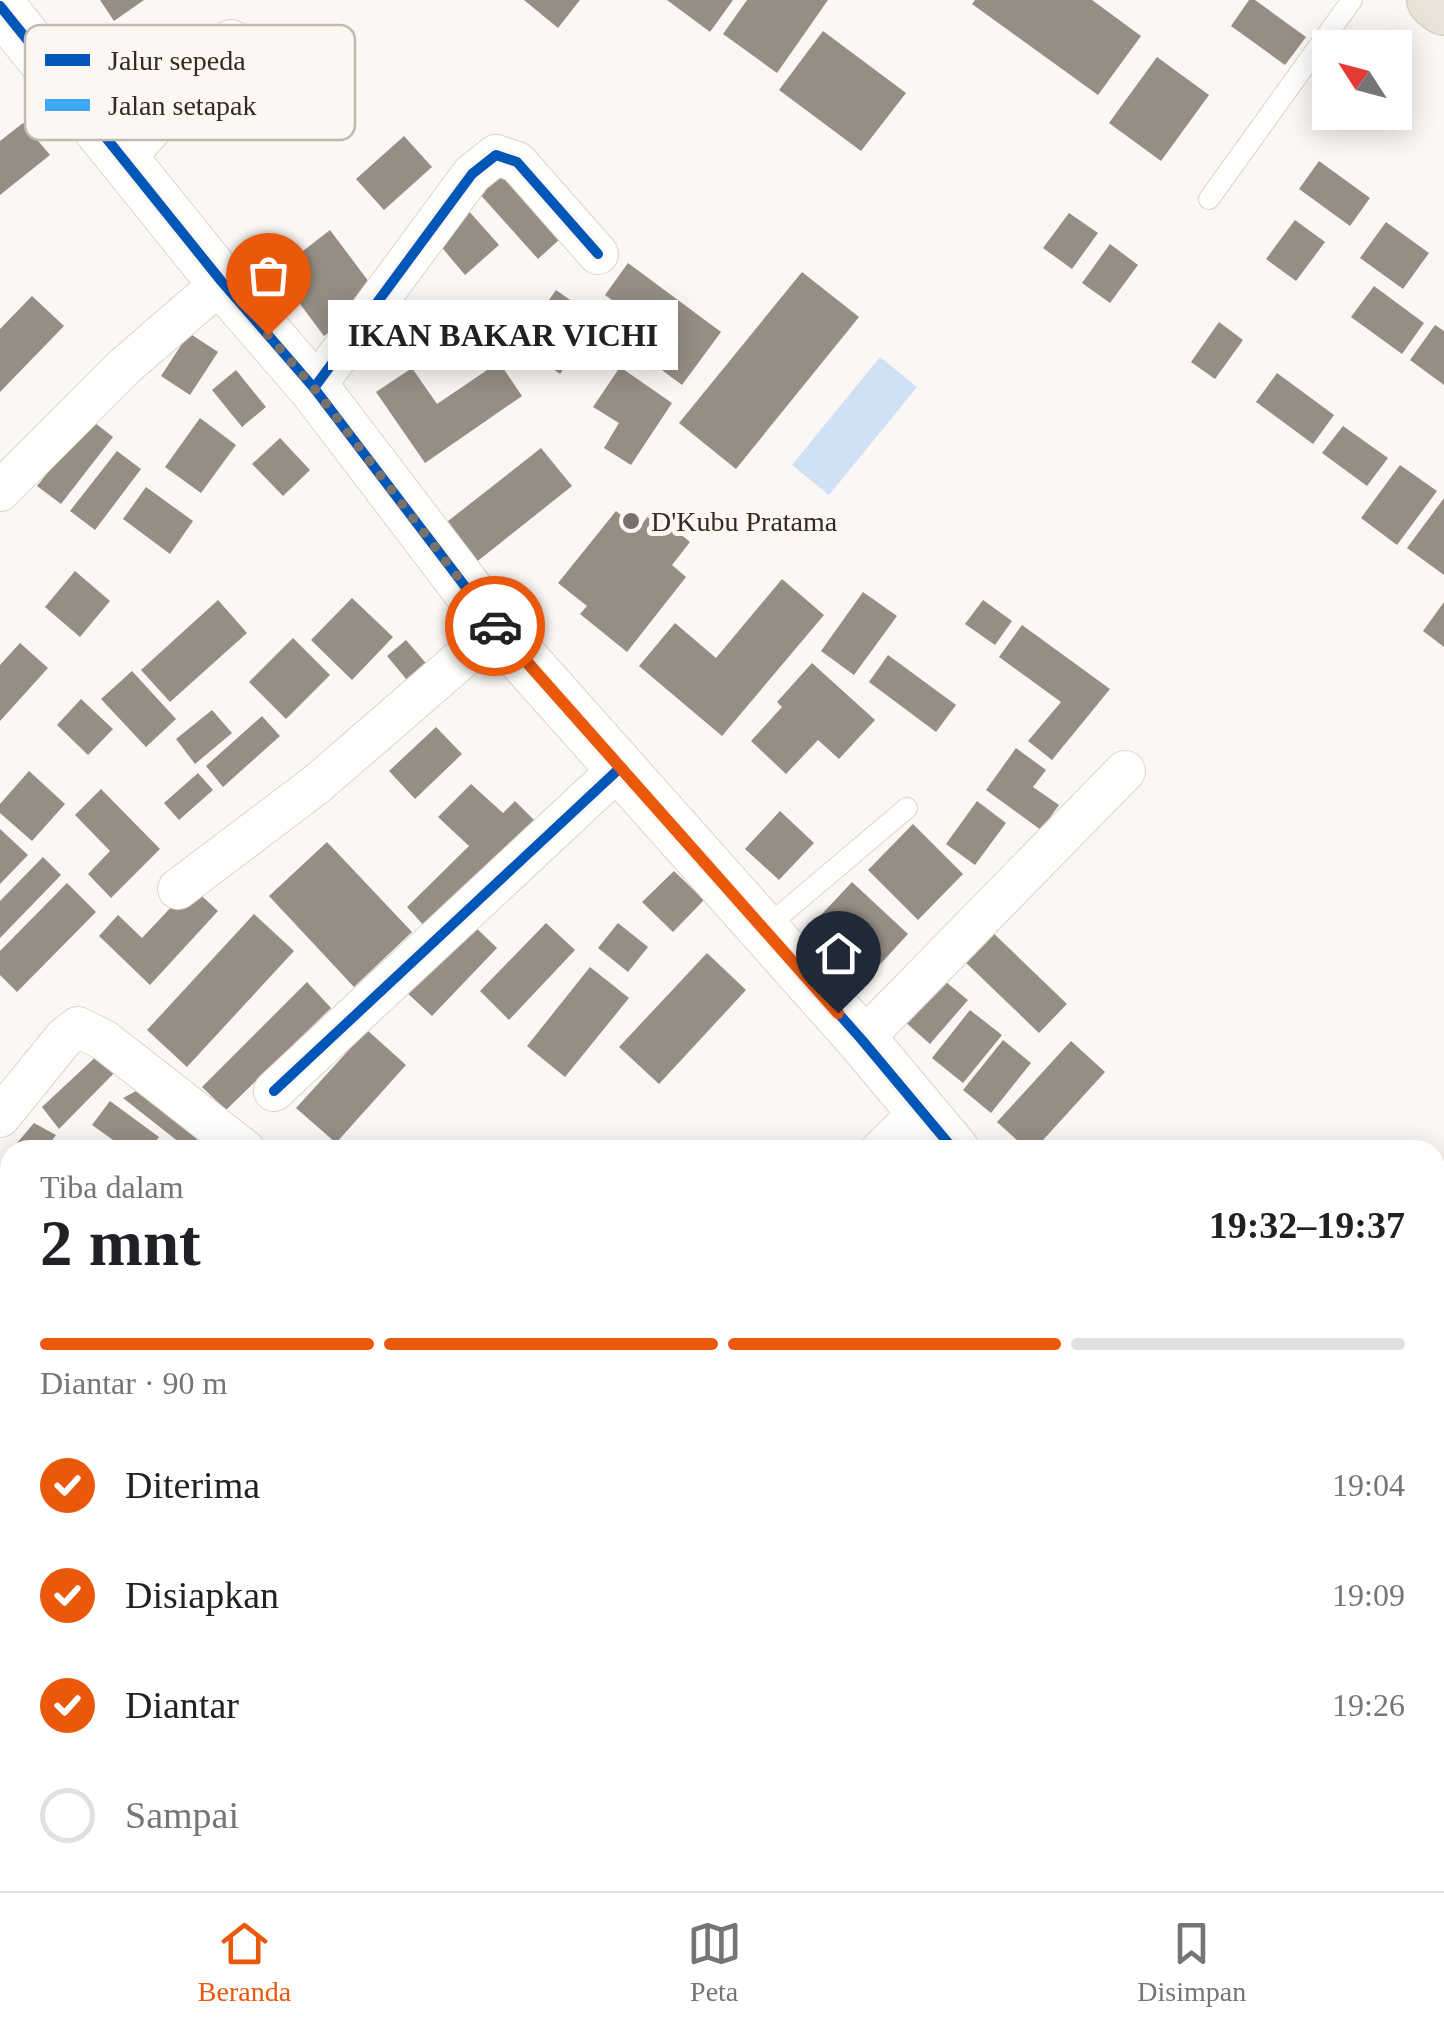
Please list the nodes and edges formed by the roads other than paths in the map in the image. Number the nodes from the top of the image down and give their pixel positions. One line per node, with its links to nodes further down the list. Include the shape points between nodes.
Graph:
1 (1352, 0): 9 (lane)
2 (1434, 0): 4 (highway)
3 (0, 6): 5 (street)
4 (1444, 7)
5 (25, 36)
6 (110, 140): 8 (street)
7 (141, 140): 8 (street)
8 (125, 158): 11 (street)
9 (1209, 199)
10 (598, 254): 12 (street, via 517,162 496,155 472,174)
11 (222, 282): 12 (street); 13 (street, via 124,366)
12 (314, 388): 14 (street)
13 (0, 491)
14 (497, 628): 15 (street); 18 (street, via 317,784)
15 (621, 767): 19 (street); 21 (street)
16 (1125, 770): 20 (street)
17 (906, 808): 19 (lane)
18 (178, 888)
19 (764, 930): 20 (street)
20 (862, 1040): 22 (street)
21 (274, 1091)
22 (922, 1110): 25 (street); 26 (street)
23 (0, 1117): 24 (street, via 78,1027)
24 (232, 1140)
25 (890, 1140)
26 (946, 1140)

